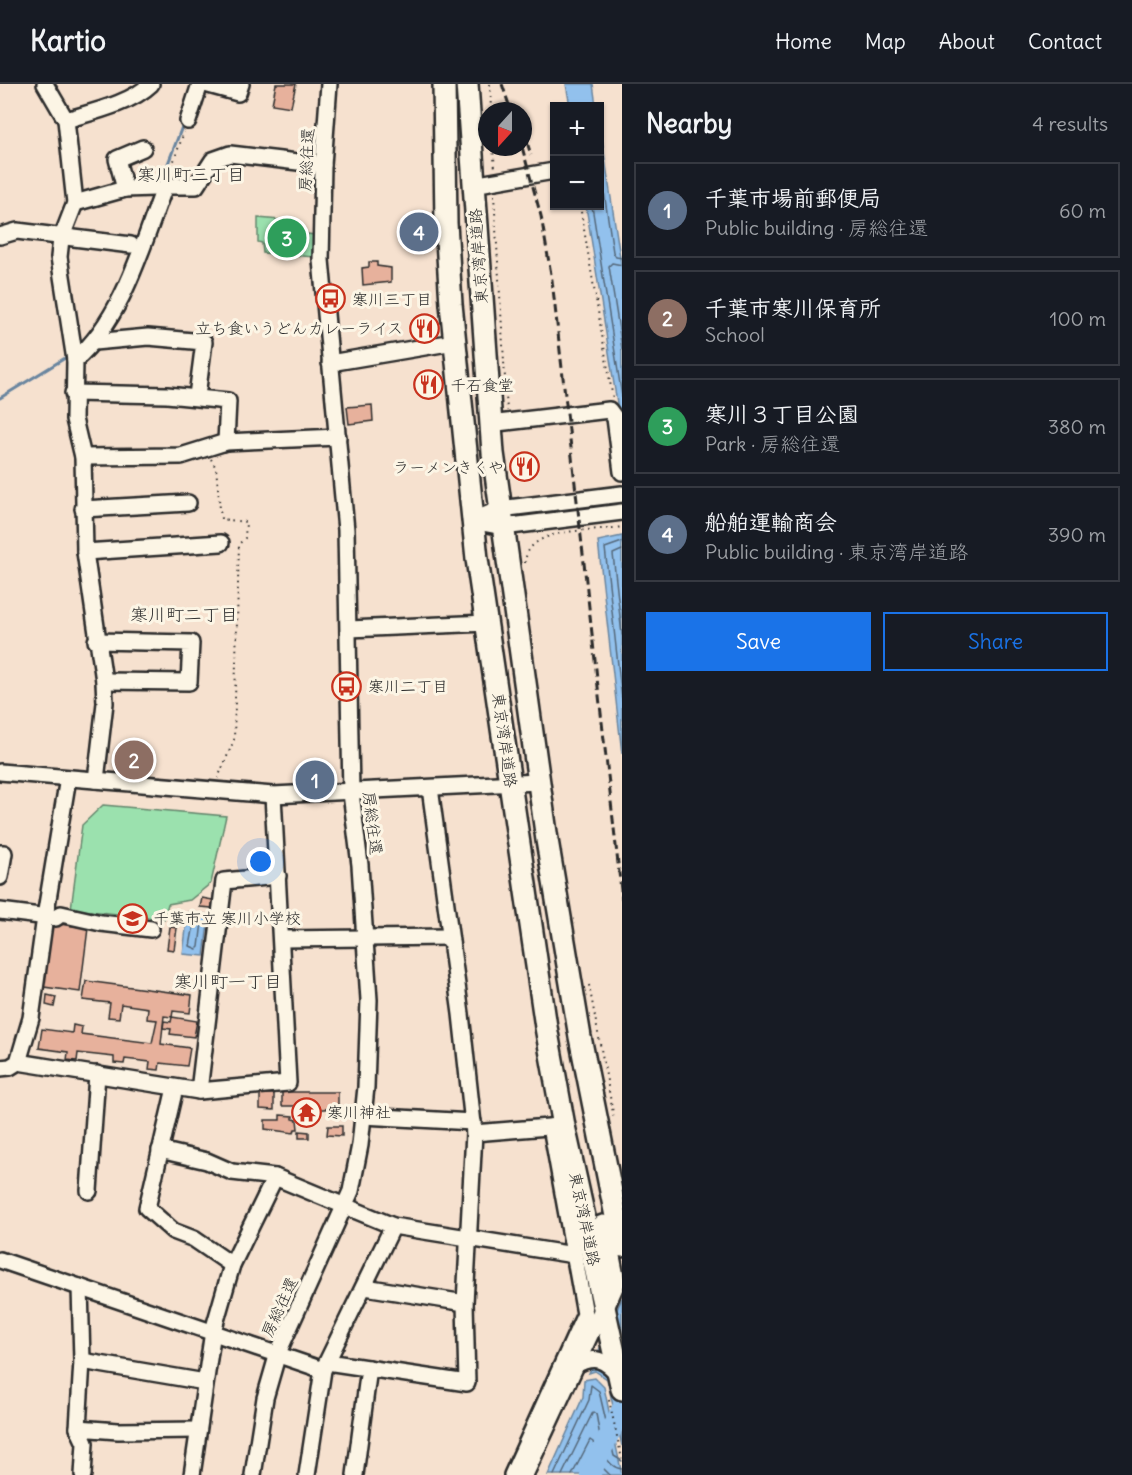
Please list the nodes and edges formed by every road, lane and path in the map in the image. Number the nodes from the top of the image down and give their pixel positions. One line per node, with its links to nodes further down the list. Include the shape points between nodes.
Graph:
1 (45, 84): 11 (street)
2 (151, 84): 11 (street)
3 (200, 84): 12 (street)
4 (205, 84): 5 (street, via 238,93)
5 (241, 84)
6 (329, 84): 14 (street, 房総往還)
7 (444, 84): 25 (highway, 東京湾岸道路, via 446,223)
8 (467, 84): 16 (highway, 東京湾岸道路)
9 (490, 84): 10 (path)
10 (491, 102)
11 (66, 120): 19 (street)
12 (188, 121): 17 (path)
13 (143, 148): 18 (street, via 117,159)
14 (322, 165): 17 (street, via 230,153 213,160 196,186); 27 (street, 房総往還, via 321,260)
15 (550, 172): 16 (street)
16 (484, 186): 31 (highway, 東京湾岸道路); 31 (path)
17 (160, 187): 18 (street); 24 (street, via 115,309)
18 (125, 189): 19 (street)
19 (75, 202): 22 (street)
20 (581, 210): 30 (path)
21 (0, 236): 22 (street, via 17,231)
22 (62, 236): 23 (street); 26 (street, via 59,257)
23 (131, 245)
24 (94, 342): 26 (street); 29 (street, via 148,337 204,342)
25 (454, 342): 27 (street); 42 (highway, 東京湾岸道路)
26 (74, 355): 28 (street)
27 (330, 363): 32 (street, 房総往還)
28 (73, 393): 29 (street); 35 (street, via 74,419)
29 (197, 396): 33 (street, via 228,401)
30 (614, 402)
31 (498, 419): 36 (street, via 609,410 615,418); 41 (highway, 東京湾岸道路)
32 (338, 437): 33 (street); 48 (street, 房総往還)
33 (226, 442): 34 (street)
34 (195, 451): 35 (street, via 181,456); 57 (path, via 211,459 216,468 220,519 246,522 245,538 239,544 234,740 226,763)
35 (83, 457): 39 (street)
36 (622, 472)
37 (622, 494): 41 (street)
38 (188, 503): 39 (street)
39 (83, 509): 45 (street)
40 (622, 512): 41 (street)
41 (502, 518): 42 (street); 54 (highway, 東京湾岸道路)
42 (472, 521): 47 (highway, 東京湾岸道路)
43 (622, 527): 46 (path, via 541,537 526,552)
44 (221, 543): 45 (street)
45 (85, 552): 49 (street)
46 (527, 573)
47 (487, 623): 48 (street); 55 (highway, 東京湾岸道路)
48 (349, 629): 58 (street, 房総往還)
49 (96, 641): 50 (street); 50 (street, via 191,643 189,682)
50 (104, 681): 53 (street)
51 (0, 772): 52 (street)
52 (68, 778): 53 (street); 65 (street)
53 (96, 780): 57 (street)
54 (540, 782): 55 (street); 60 (highway, 東京湾岸道路)
55 (512, 784): 56 (street); 78 (highway, 東京湾岸道路)
56 (430, 788): 58 (street); 67 (street)
57 (207, 789): 59 (street)
58 (351, 793): 59 (street); 69 (street, 房総往還)
59 (273, 795): 62 (street)
60 (547, 840): 86 (highway, 東京湾岸道路, via 580,1037); 93 (highway, via 552,936 596,1198 613,1272)
61 (0, 853): 63 (street, via 4,854)
62 (278, 876): 68 (street); 75 (street, via 224,881)
63 (0, 877)
64 (0, 911): 65 (street)
65 (45, 917): 66 (street, via 56,918 61,914); 71 (street, via 31,1018)
66 (151, 929)
67 (450, 937): 69 (street); 79 (street)
68 (281, 939): 69 (street); 75 (street, via 288,1083)
69 (365, 939): 76 (street, 房総往還, via 369,1000)
70 (588, 981): 77 (path)
71 (18, 1062): 72 (street); 73 (street)
72 (0, 1068)
73 (97, 1074): 74 (street); 82 (street)
74 (175, 1088): 75 (street); 80 (street)
75 (199, 1091)
76 (363, 1116): 79 (street); 83 (street, 房総往還, via 356,1175)
77 (614, 1119)
78 (558, 1126): 79 (street); 87 (street); 93 (highway, 東京湾岸道路)
79 (473, 1128): 85 (street)
80 (160, 1150): 81 (street, via 207,1161 232,1172); 89 (street, via 147,1208 173,1231 194,1239)
81 (275, 1176): 83 (street); 89 (street)
82 (89, 1191)
83 (345, 1205): 84 (street); 95 (street, 房総往還)
84 (393, 1226): 85 (street); 91 (street)
85 (469, 1238): 87 (street); 92 (street)
86 (622, 1246)
87 (574, 1255): 110 (street, via 585,1314)
88 (0, 1260): 90 (street)
89 (232, 1265): 94 (street)
90 (80, 1287): 94 (street); 96 (street)
91 (365, 1287): 92 (street); 97 (street)
92 (465, 1303): 99 (street, via 467,1383)
93 (606, 1315): 98 (street); 101 (highway, 東京湾岸道路)
94 (213, 1331): 95 (street); 100 (street)
95 (278, 1353): 97 (street); 107 (street, 房総往還, via 263,1407)
96 (82, 1361): 100 (street); 102 (street)
97 (325, 1366): 99 (street); 108 (street)
98 (574, 1366): 101 (street, via 599,1359); 111 (street)
99 (369, 1368): 109 (street)
100 (205, 1382): 103 (street)
101 (616, 1385): 104 (path)
102 (78, 1428): 103 (street); 105 (street, via 85,1443)
103 (198, 1430): 106 (street)
104 (622, 1459)
105 (83, 1475)
106 (192, 1475)
107 (253, 1475)
108 (308, 1475)
109 (355, 1475)
110 (512, 1475)
111 (525, 1475)

